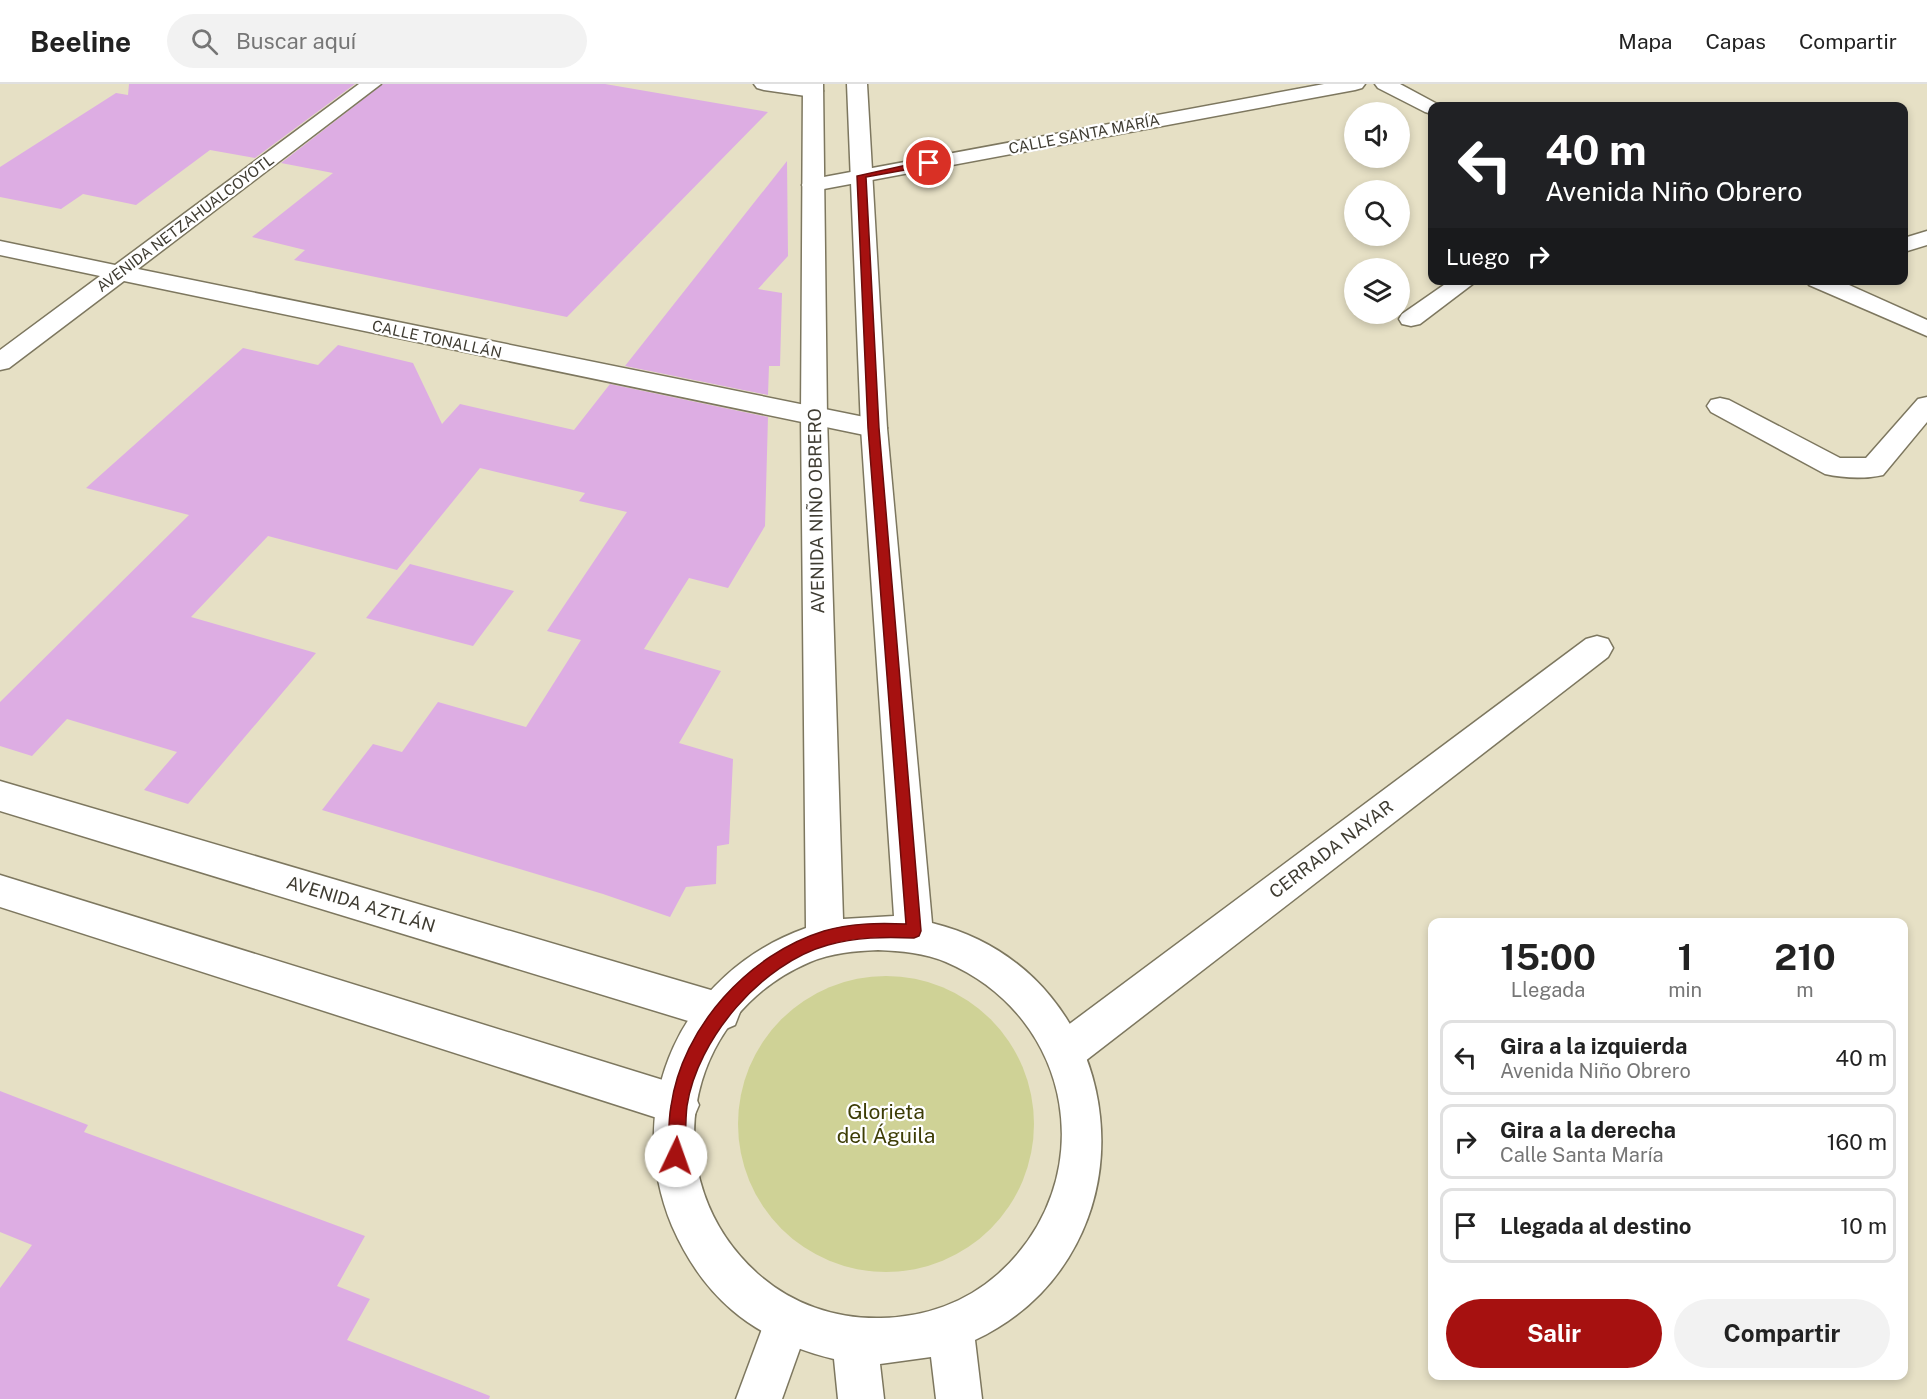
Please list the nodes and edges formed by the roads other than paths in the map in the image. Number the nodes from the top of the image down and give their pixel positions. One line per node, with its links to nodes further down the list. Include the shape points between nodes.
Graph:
1 (371, 84): 13 (street, AVENIDA NETZAHUALCOYOTL)
2 (764, 84): 6 (street)
3 (857, 84): 8 (street)
4 (1355, 84): 8 (street, CALLE SANTA MARÍA)
5 (1385, 84): 7 (street)
6 (813, 88): 9 (street, AVENIDA NIÑO OBRERO)
7 (1428, 106)
8 (861, 176): 9 (street, CALLE SANTA MARÍA); 22 (street)
9 (813, 184): 21 (street, AVENIDA NIÑO OBRERO)
10 (1927, 238): 11 (street)
11 (1908, 244)
12 (0, 248): 13 (street, CALLE TONALLÁN)
13 (117, 274): 18 (street, AVENIDA NETZAHUALCOYOTL); 21 (street, CALLE TONALLÁN)
14 (1460, 285): 16 (street)
15 (1828, 285): 17 (street)
16 (1411, 319)
17 (1927, 328)
18 (0, 363)
19 (1927, 405): 20 (street, via 1873,468 1859,470 1835,467)
20 (1720, 406)
21 (814, 417): 22 (street, CALLE TONALLÁN); 27 (street, AVENIDA NIÑO OBRERO)
22 (874, 428): 26 (street)
23 (1597, 648): 29 (street, CERRADA NAYAR)
24 (0, 796): 28 (street, AVENIDA AZTLÁN)
25 (0, 891): 30 (street)
26 (914, 931): 27 (street, via 869,930); 29 (street, via 952,941 1004,970 1046,1014)
27 (825, 938): 28 (street, via 787,955 751,981)
28 (721, 1012): 30 (street, via 688,1071)
29 (1066, 1051): 32 (street, via 1077,1093 1081,1138 1074,1183 1056,1228 1029,1269 994,1303)
30 (679, 1105): 31 (street, via 676,1156 685,1208 707,1255 741,1295)
31 (785, 1326): 33 (street); 34 (street)
32 (951, 1329): 33 (street, via 904,1343); 36 (street)
33 (855, 1344): 35 (street)
34 (759, 1399)
35 (861, 1399)
36 (959, 1399)

